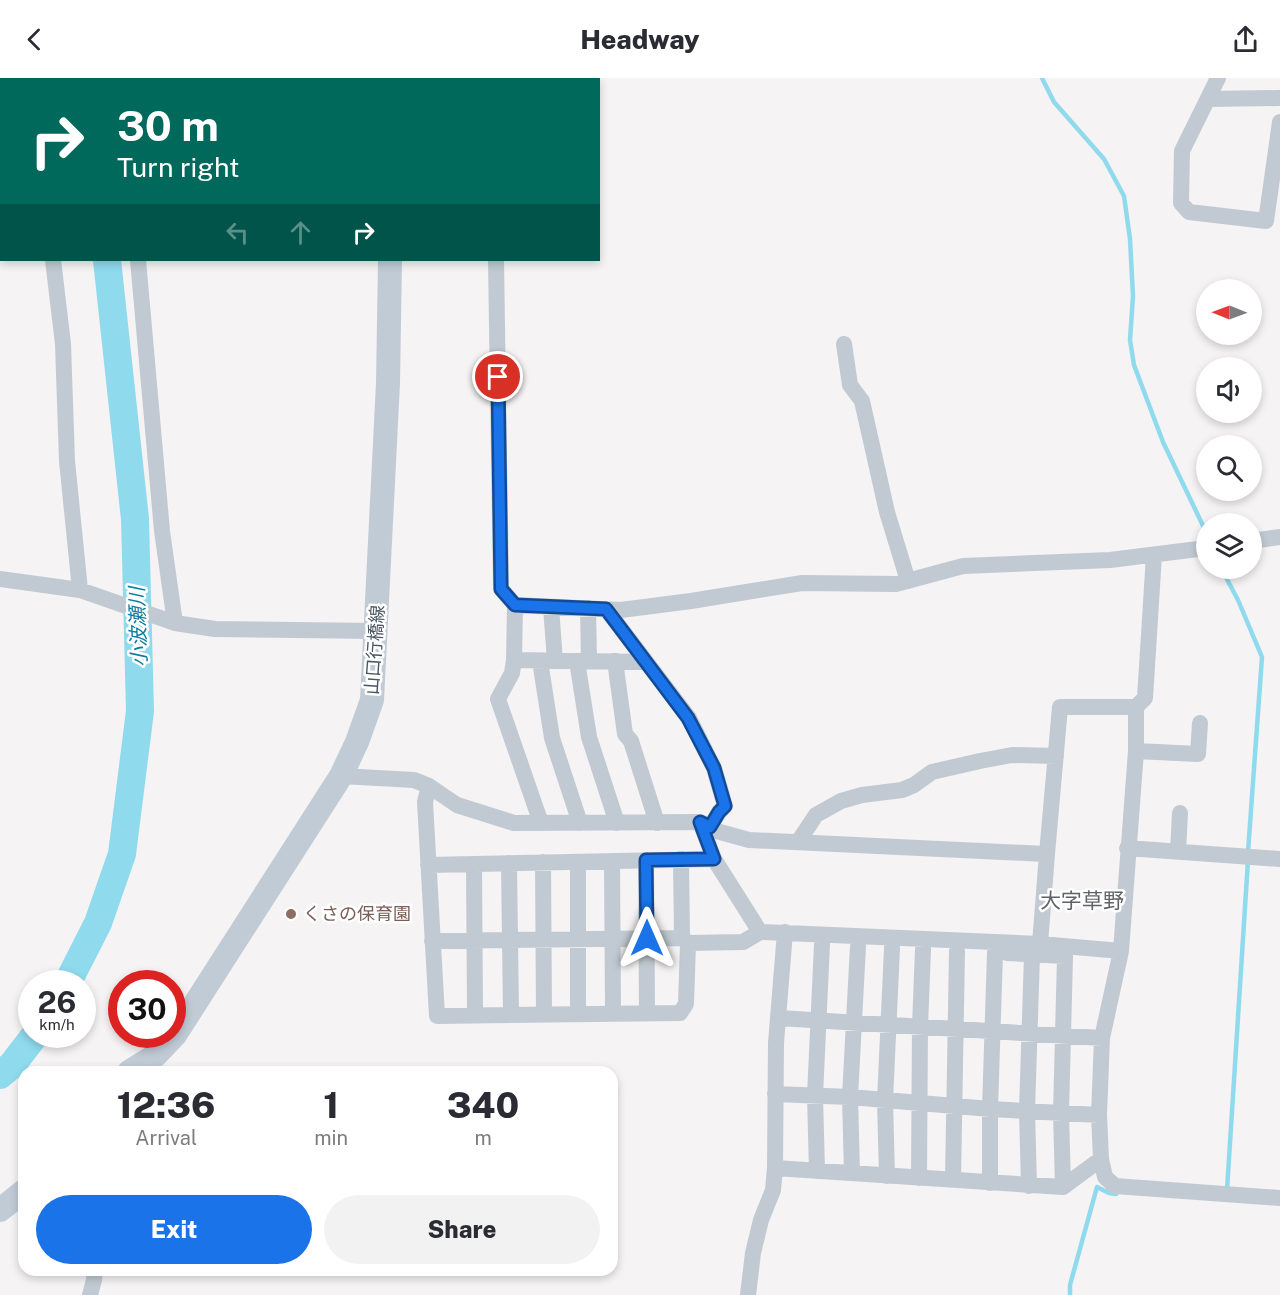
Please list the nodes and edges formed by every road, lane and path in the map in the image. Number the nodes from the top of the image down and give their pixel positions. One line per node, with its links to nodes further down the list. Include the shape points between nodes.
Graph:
1 (1218, 78): 3 (street)
2 (1280, 98): 3 (street)
3 (1208, 99): 4 (street, via 1182,150 1181,203 1189,212 1266,220)
4 (1280, 122)
5 (53, 261): 16 (street, via 63,344 67,461)
6 (138, 261): 21 (street, via 162,531)
7 (390, 261): 22 (main road, 山口行橋線)
8 (496, 261): 17 (street, via 501,589)
9 (844, 344): 15 (street, via 850,385 862,401 887,512)
10 (1280, 537): 11 (street)
11 (1262, 539)
12 (1196, 549): 13 (street)
13 (1154, 555): 15 (street, via 963,566); 28 (street, via 1145,698)
14 (0, 579): 16 (street)
15 (908, 581): 20 (street, via 896,585 802,583 691,601)
16 (80, 590): 21 (street)
17 (515, 605): 18 (street); 23 (street)
18 (551, 607): 19 (street); 24 (street)
19 (588, 608): 20 (street); 25 (street)
20 (606, 609): 27 (street)
21 (175, 623): 22 (street, via 215,629)
22 (376, 632): 32 (main road, 山口行橋線, via 372,700)
23 (514, 660): 24 (street); 37 (street, via 512,673 498,699)
24 (548, 661): 25 (street); 38 (street, via 552,738)
25 (583, 661): 26 (street); 35 (street, via 588,737)
26 (615, 661): 27 (street); 36 (street, via 625,734 632,741)
27 (645, 662): 39 (street, via 688,718 714,768 725,806)
28 (1136, 707): 30 (street); 31 (street, via 1060,707)
29 (1200, 723): 30 (street, via 1198,754)
30 (1136, 751): 41 (street)
31 (1056, 756): 40 (street, via 1012,755 953,767 932,772 902,790 841,801 816,815); 43 (street)
32 (341, 776): 33 (street, via 414,780); 90 (main road, 山口行橋線, via 175,1035)
33 (429, 786): 37 (street, via 457,805 513,823); 53 (street, via 425,802)
34 (1180, 813): 42 (street)
35 (618, 823): 36 (street); 38 (street)
36 (657, 823): 39 (street)
37 (541, 824): 38 (street)
38 (580, 824)
39 (705, 825): 40 (street, via 749,840); 45 (street)
40 (798, 842): 43 (street)
41 (1127, 848): 42 (street); 70 (street)
42 (1178, 852): 47 (street)
43 (1047, 854): 68 (street)
44 (681, 859): 45 (street); 46 (street); 63 (street)
45 (714, 859): 54 (street)
46 (646, 860): 48 (street); 55 (street)
47 (1280, 860)
48 (612, 861): 50 (street); 59 (street)
49 (543, 862): 50 (street); 51 (street); 57 (street)
50 (578, 862): 58 (street)
51 (509, 863): 52 (street); 62 (street)
52 (474, 864): 53 (street); 61 (street)
53 (428, 865): 60 (street)
54 (760, 932): 56 (street); 63 (street, via 743,942)
55 (647, 938): 59 (street); 63 (street); 75 (street)
56 (789, 938): 64 (street); 68 (street); 80 (street)
57 (544, 939): 58 (street); 62 (street); 76 (street)
58 (578, 939): 59 (street); 77 (street)
59 (612, 939): 74 (street)
60 (432, 940): 61 (street); 78 (street, via 437,1016)
61 (474, 940): 62 (street); 78 (street)
62 (510, 940): 79 (street)
63 (685, 940): 75 (street, via 686,1004 680,1012)
64 (822, 944): 65 (street); 81 (street)
65 (858, 946): 66 (street); 82 (street)
66 (892, 948): 67 (street); 83 (street)
67 (923, 949): 69 (street); 84 (street)
68 (1036, 949): 70 (street); 71 (street); 72 (street); 87 (street)
69 (957, 951): 71 (street); 85 (street)
70 (1121, 951): 89 (street)
71 (995, 953): 86 (street)
72 (1065, 957): 73 (street); 88 (street)
73 (1094, 958)
74 (613, 1013): 75 (street); 77 (street)
75 (647, 1013)
76 (544, 1014): 77 (street); 79 (street)
77 (578, 1014)
78 (475, 1015): 79 (street)
79 (511, 1015)
80 (779, 1018): 81 (street); 91 (street)
81 (817, 1020): 82 (street); 92 (street)
82 (854, 1023): 83 (street); 93 (street)
83 (887, 1025): 84 (street); 94 (street)
84 (920, 1027): 85 (street); 95 (street)
85 (955, 1029): 86 (street); 96 (street)
86 (992, 1031): 87 (street); 97 (street)
87 (1029, 1033): 88 (street); 98 (street)
88 (1062, 1035): 89 (street); 99 (street)
89 (1102, 1038): 100 (street)
90 (139, 1066)
91 (775, 1094): 92 (street); 102 (street)
92 (815, 1096): 93 (street); 103 (street)
93 (850, 1097): 94 (street); 104 (street)
94 (885, 1101): 95 (street); 105 (street)
95 (920, 1103): 96 (street); 106 (street)
96 (953, 1105): 97 (street); 107 (street)
97 (990, 1109): 98 (street); 108 (street)
98 (1027, 1111): 99 (street); 109 (street)
99 (1061, 1113): 100 (street); 110 (street)
100 (1099, 1114): 101 (street)
101 (1101, 1159): 110 (street); 112 (street, via 1106,1177 1115,1186)
102 (775, 1168): 103 (street); 116 (street, via 773,1190 753,1253)
103 (817, 1171): 104 (street)
104 (852, 1173): 105 (street)
105 (887, 1176): 106 (street)
106 (919, 1178): 107 (street)
107 (953, 1180): 108 (street)
108 (990, 1183): 109 (street)
109 (1029, 1186): 110 (street)
110 (1063, 1187)
111 (18, 1196): 113 (main road)
112 (1280, 1198)
113 (0, 1210)
114 (94, 1276): 115 (street)
115 (90, 1295)
116 (748, 1295)

